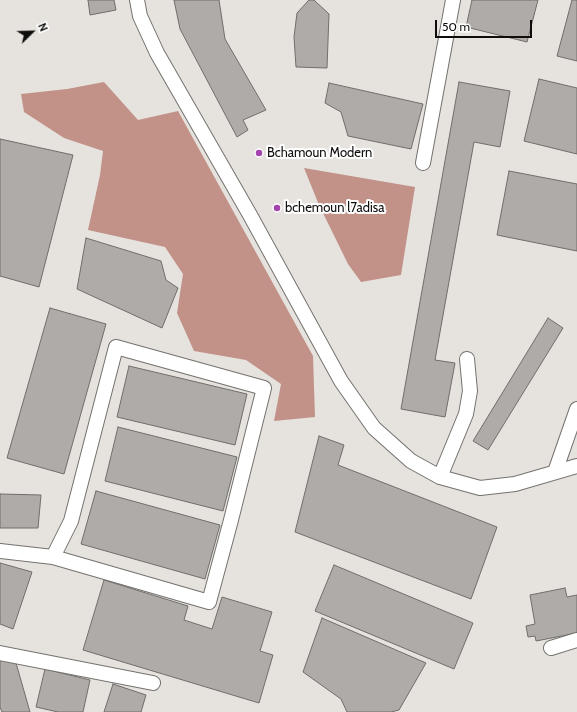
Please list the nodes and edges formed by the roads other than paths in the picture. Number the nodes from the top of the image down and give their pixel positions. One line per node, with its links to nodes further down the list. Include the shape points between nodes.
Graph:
1 (136, 0): 8 (street, via 140,16 157,53 341,381 374,428 411,461)
2 (453, 0): 3 (street)
3 (423, 163)
4 (467, 358): 8 (street, via 470,391 466,414)
5 (577, 409): 7 (street)
6 (577, 466): 7 (street)
7 (555, 472): 8 (street, via 515,484 480,488)
8 (440, 477)
9 (0, 551): 10 (street)
10 (53, 557): 10 (street, via 71,521 116,346 264,388 209,602)
11 (577, 640): 12 (street)
12 (551, 648)
13 (0, 653): 14 (street)
14 (153, 683)

